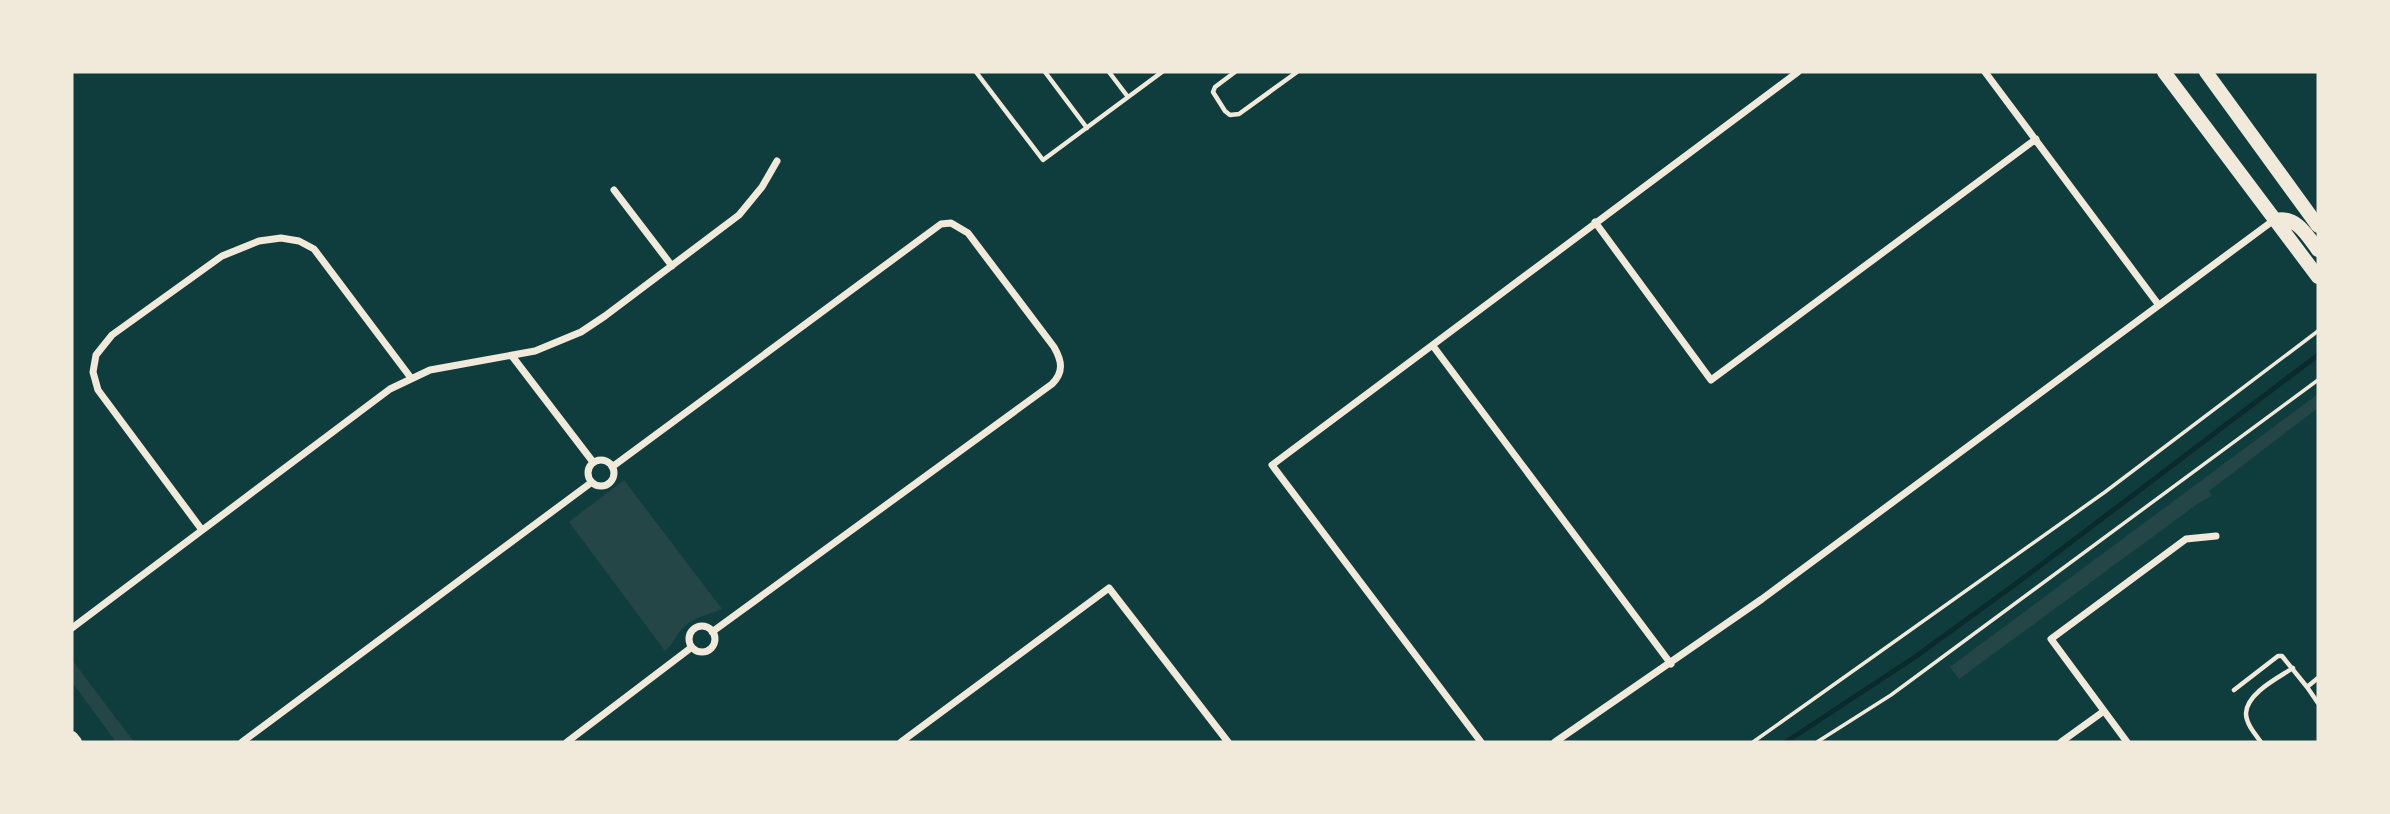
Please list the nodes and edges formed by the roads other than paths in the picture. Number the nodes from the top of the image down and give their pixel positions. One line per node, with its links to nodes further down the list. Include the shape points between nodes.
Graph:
1 (976, 72): 12 (lane, via 1043,160)
2 (1045, 72): 12 (lane)
3 (1110, 72): 11 (lane)
4 (1162, 72): 11 (lane)
5 (1235, 72): 6 (lane, via 1213,93 1230,115)
6 (1297, 72)
7 (1798, 72): 17 (street)
8 (1985, 72): 13 (street)
9 (2164, 72): 16 (main road)
10 (2206, 72): 18 (main road)
11 (1128, 97): 12 (lane)
12 (1087, 128)
13 (2036, 139): 17 (street, via 1711,380); 22 (street)
14 (777, 161): 20 (street, via 739,215)
15 (614, 190): 20 (street)
16 (2275, 220): 19 (main road, via 2295,223); 21 (main road); 22 (street)
17 (1595, 222): 23 (street)
18 (2318, 226)
19 (2318, 250)
20 (672, 266): 24 (street, via 581,332)
21 (2318, 277)
22 (2158, 304): 34 (street)
23 (1433, 346): 34 (street); 47 (street, via 1272,465)
24 (512, 356): 25 (street, via 453,365); 26 (street)
25 (411, 378): 29 (street); 29 (street, via 314,249 281,238 259,241 222,256 112,335 96,355 93,372 98,390)
26 (593, 462): 27 (street, via 605,460); 28 (street, via 588,473)
27 (612, 467): 28 (street, via 608,483); 32 (street, via 942,223 968,233 1054,347 1062,367 1052,384)
28 (592, 482): 43 (street)
29 (202, 530): 31 (street)
30 (2216, 536): 40 (street, via 2186,538 2051,639)
31 (72, 628)
32 (712, 632): 33 (street, via 714,643 709,649); 33 (street, via 702,626 694,629 689,640)
33 (692, 647): 44 (street)
34 (1671, 664): 48 (street)
35 (2293, 668): 37 (lane); 38 (lane, via 2277,656); 51 (lane, via 2249,705 2249,726)
36 (2318, 678): 37 (lane)
37 (2306, 687): 39 (lane)
38 (2234, 690)
39 (2318, 702)
40 (2104, 711): 49 (street); 50 (street)
41 (72, 737): 42 (street)
42 (76, 742)
43 (242, 742)
44 (566, 742)
45 (901, 742): 46 (street, via 1109,588)
46 (1228, 742)
47 (1481, 742)
48 (1555, 742)
49 (2061, 742)
50 (2127, 742)
51 (2261, 742)

